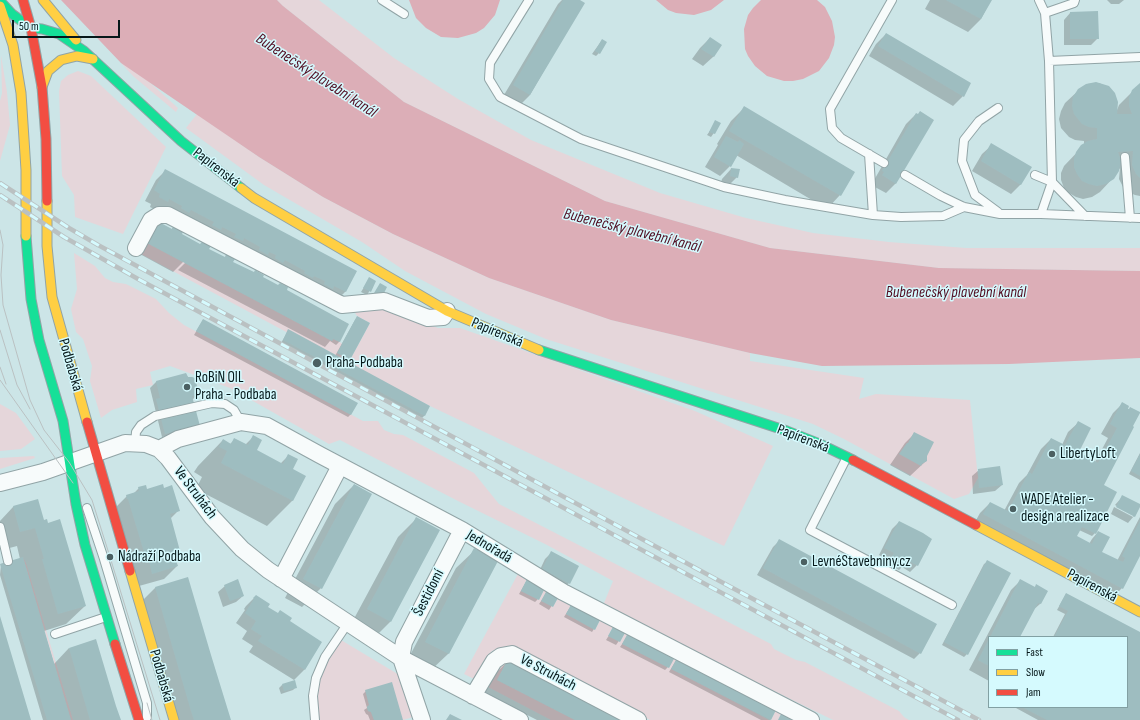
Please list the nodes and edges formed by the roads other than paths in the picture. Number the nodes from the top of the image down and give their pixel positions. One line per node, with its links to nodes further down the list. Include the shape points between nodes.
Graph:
1 (23, 0): 12 (street, Podbabská)
2 (43, 0): 13 (street, Papírenská)
3 (382, 0): 11 (lane)
4 (529, 0): 29 (lane, via 490,63 489,79 500,97 581,139 724,187)
5 (892, 0): 20 (lane, via 830,109 832,128 841,138)
6 (1039, 0): 10 (lane)
7 (1075, 0): 10 (lane, via 1074,3)
8 (0, 1): 12 (street, Papírenská)
9 (0, 6): 17 (street, Podbabská)
10 (1045, 13): 16 (lane)
11 (404, 14)
12 (31, 28): 13 (street, Papírenská, via 60,34); 17 (street); 18 (street, Podbabská)
13 (84, 51): 15 (street, Papírenská)
14 (1140, 57): 16 (lane)
15 (93, 59): 18 (street, via 77,56 61,60 48,71); 34 (street, Papírenská, via 177,137 254,198)
16 (1049, 61): 25 (lane)
17 (16, 62): 40 (street, Podbabská, via 21,93 26,170 26,246 31,299 44,358 63,421)
18 (42, 87): 38 (street, Podbabská, via 52,297)
19 (998, 108): 27 (lane, via 980,121 964,140 962,161 975,195)
20 (869, 154): 22 (lane); 29 (lane)
21 (1125, 157): 31 (lane)
22 (884, 163)
23 (906, 175): 26 (lane)
24 (1035, 175): 25 (lane)
25 (1052, 182): 28 (lane); 30 (lane)
26 (964, 207): 27 (lane); 29 (lane, via 944,216)
27 (1000, 214): 28 (lane)
28 (1042, 214): 30 (lane)
29 (873, 215)
30 (1085, 216): 31 (lane)
31 (1130, 218): 32 (lane)
32 (1140, 218)
33 (136, 248): 34 (street, via 151,220 159,215 168,215 342,305 384,302 428,318 443,317)
34 (447, 311): 39 (street, Papírenská, via 529,347 787,431)
35 (241, 422): 36 (lane, via 234,410 225,404 212,404 155,416 141,425 136,432); 37 (street, Jednořadá, via 178,439); 41 (street, Jednořadá, via 267,426)
36 (136, 443): 37 (street); 38 (street, via 125,443)
37 (159, 449): 47 (street, Ve Struhách, via 212,517 242,549)
38 (96, 453): 40 (street); 57 (street, Podbabská)
39 (847, 457): 48 (lane, via 810,530); 49 (street, Papírenská)
40 (69, 462): 42 (street); 43 (street, Podbabská)
41 (340, 466): 45 (street, Jednořadá); 47 (street)
42 (0, 483)
43 (72, 483): 50 (street, Podbabská, via 83,538); 56 (lane, via 89,513 104,559 147,703)
44 (0, 527): 46 (lane)
45 (462, 530): 53 (street, Šestidomí, via 404,642); 62 (street, Jednořadá, via 563,592)
46 (8, 561)
47 (281, 579): 51 (street, Ve Struhách)
48 (952, 605)
49 (1140, 612)
50 (107, 617): 52 (lane); 55 (street, Podbabská)
51 (348, 623): 53 (street, Ve Struhách); 58 (lane, via 325,657 316,678 313,696)
52 (55, 634)
53 (401, 658): 54 (street, Ve Struhách); 59 (street)
54 (473, 696): 60 (street, Ve Struhách); 61 (street, Ve Struhách, via 494,661 501,656 512,654)
55 (139, 720)
56 (147, 720)
57 (174, 720)
58 (315, 720)
59 (422, 720)
60 (520, 720)
61 (638, 720)
62 (811, 720)

